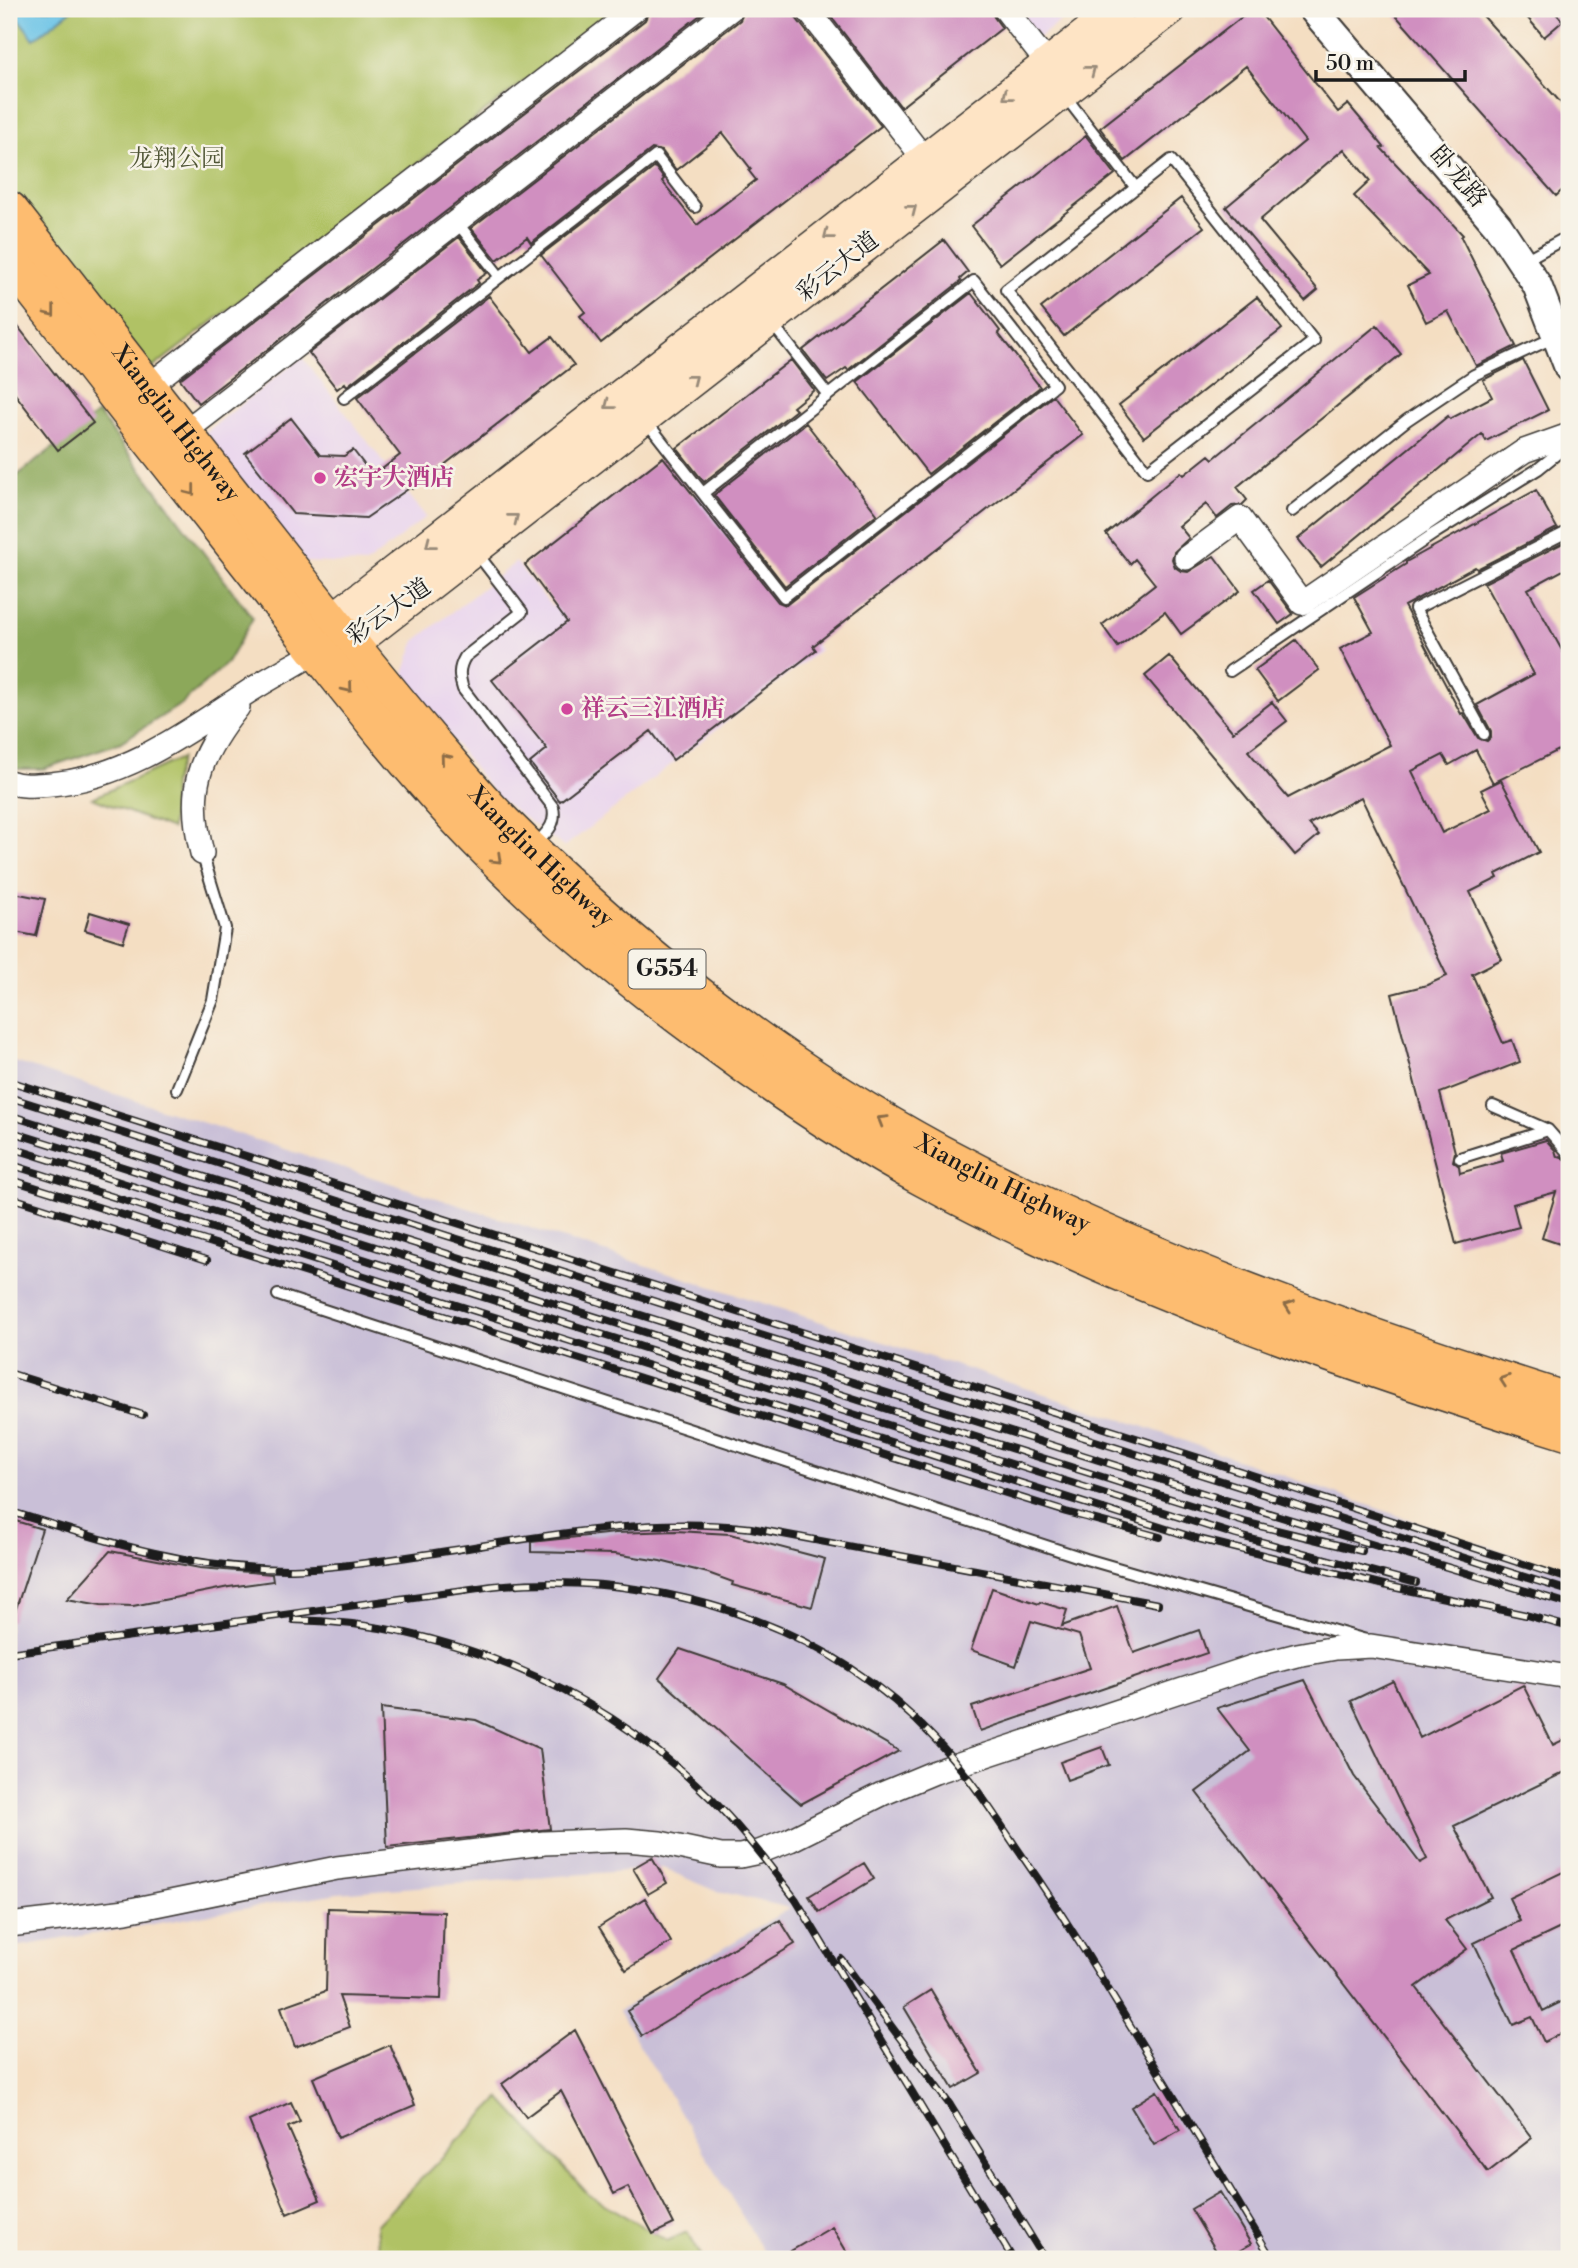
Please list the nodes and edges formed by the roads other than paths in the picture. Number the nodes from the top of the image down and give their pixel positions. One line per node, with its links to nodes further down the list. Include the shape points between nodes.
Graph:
1 (636, 9): 22 (street)
2 (731, 9): 14 (street)
3 (807, 9): 10 (street)
4 (1005, 9): 8 (street)
5 (1119, 9): 8 (main road, 彩云大道)
6 (1170, 9): 9 (main road, 彩云大道, one-way to 6)
7 (1313, 9): 17 (street, 卧龙路, via 1472,193)
8 (1048, 64): 10 (main road, 彩云大道, one-way to 10)
9 (1062, 92): 11 (lane); 19 (main road, 彩云大道, one-way to 9)
10 (925, 160): 34 (main road, 彩云大道, one-way to 34)
11 (1136, 188): 11 (lane, via 1006,290 1147,471 1314,341 1171,160)
12 (695, 207): 18 (lane, via 656,156)
13 (9, 210): 22 (highway, Xianglin Highway / G554)
14 (456, 221): 18 (lane); 26 (street)
15 (1569, 236): 17 (lane)
16 (9, 258): 34 (highway, Xianglin Highway / G554, one-way to 34)
17 (1523, 261): 20 (street, 卧龙路)
18 (500, 277): 24 (lane)
19 (769, 320): 23 (lane); 25 (main road, 彩云大道, one-way to 19)
20 (1557, 336): 21 (street, 卧龙路); 30 (lane, via 1474,375 1406,420)
21 (1569, 368)
22 (147, 387): 26 (highway, Xianglin Highway / G554)
23 (828, 395): 29 (lane); 29 (lane, via 974,281 1055,385 784,597)
24 (344, 398)
25 (644, 418): 29 (lane); 32 (main road, 彩云大道, one-way to 25)
26 (183, 433): 34 (highway, Xianglin Highway / G554)
27 (1569, 435): 33 (street, via 1524,451 1302,603 1240,518)
28 (1569, 444): 35 (lane, via 1538,469)
29 (703, 493)
30 (1292, 511)
31 (1569, 531): 37 (lane, via 1415,610)
32 (474, 549): 34 (main road, 彩云大道); 39 (lane, via 522,611 465,657 458,674 463,689 553,807 554,822)
33 (1186, 558)
34 (333, 639): 36 (street); 39 (highway, Xianglin Highway / G554, one-way to 34); 48 (highway, Xianglin Highway / G554, one-way to 48, via 444,803 529,890 681,1018 845,1132 1003,1219 1114,1269 1283,1335)
35 (1230, 671)
36 (250, 691): 38 (street, via 176,740 121,767 61,783 22,787); 40 (street, via 213,743 195,785)
37 (1484, 734)
38 (9, 782)
39 (530, 850): 47 (highway, Xianglin Highway / G554, one-way to 39, via 1209,1276 1078,1221 937,1152 819,1080 699,995)
40 (202, 853): 41 (lane, via 225,928 213,1000)
41 (177, 1089)
42 (1493, 1106): 43 (lane)
43 (1548, 1130): 44 (lane); 45 (lane)
44 (1569, 1154)
45 (1460, 1158)
46 (278, 1295): 49 (lane, via 1086,1559)
47 (1569, 1402)
48 (1569, 1432)
49 (1401, 1650): 50 (street); 51 (street, via 1336,1648 1255,1666 935,1772 790,1840 740,1856 626,1840 544,1843 337,1868 125,1911)
50 (1569, 1677)
51 (9, 1925)

